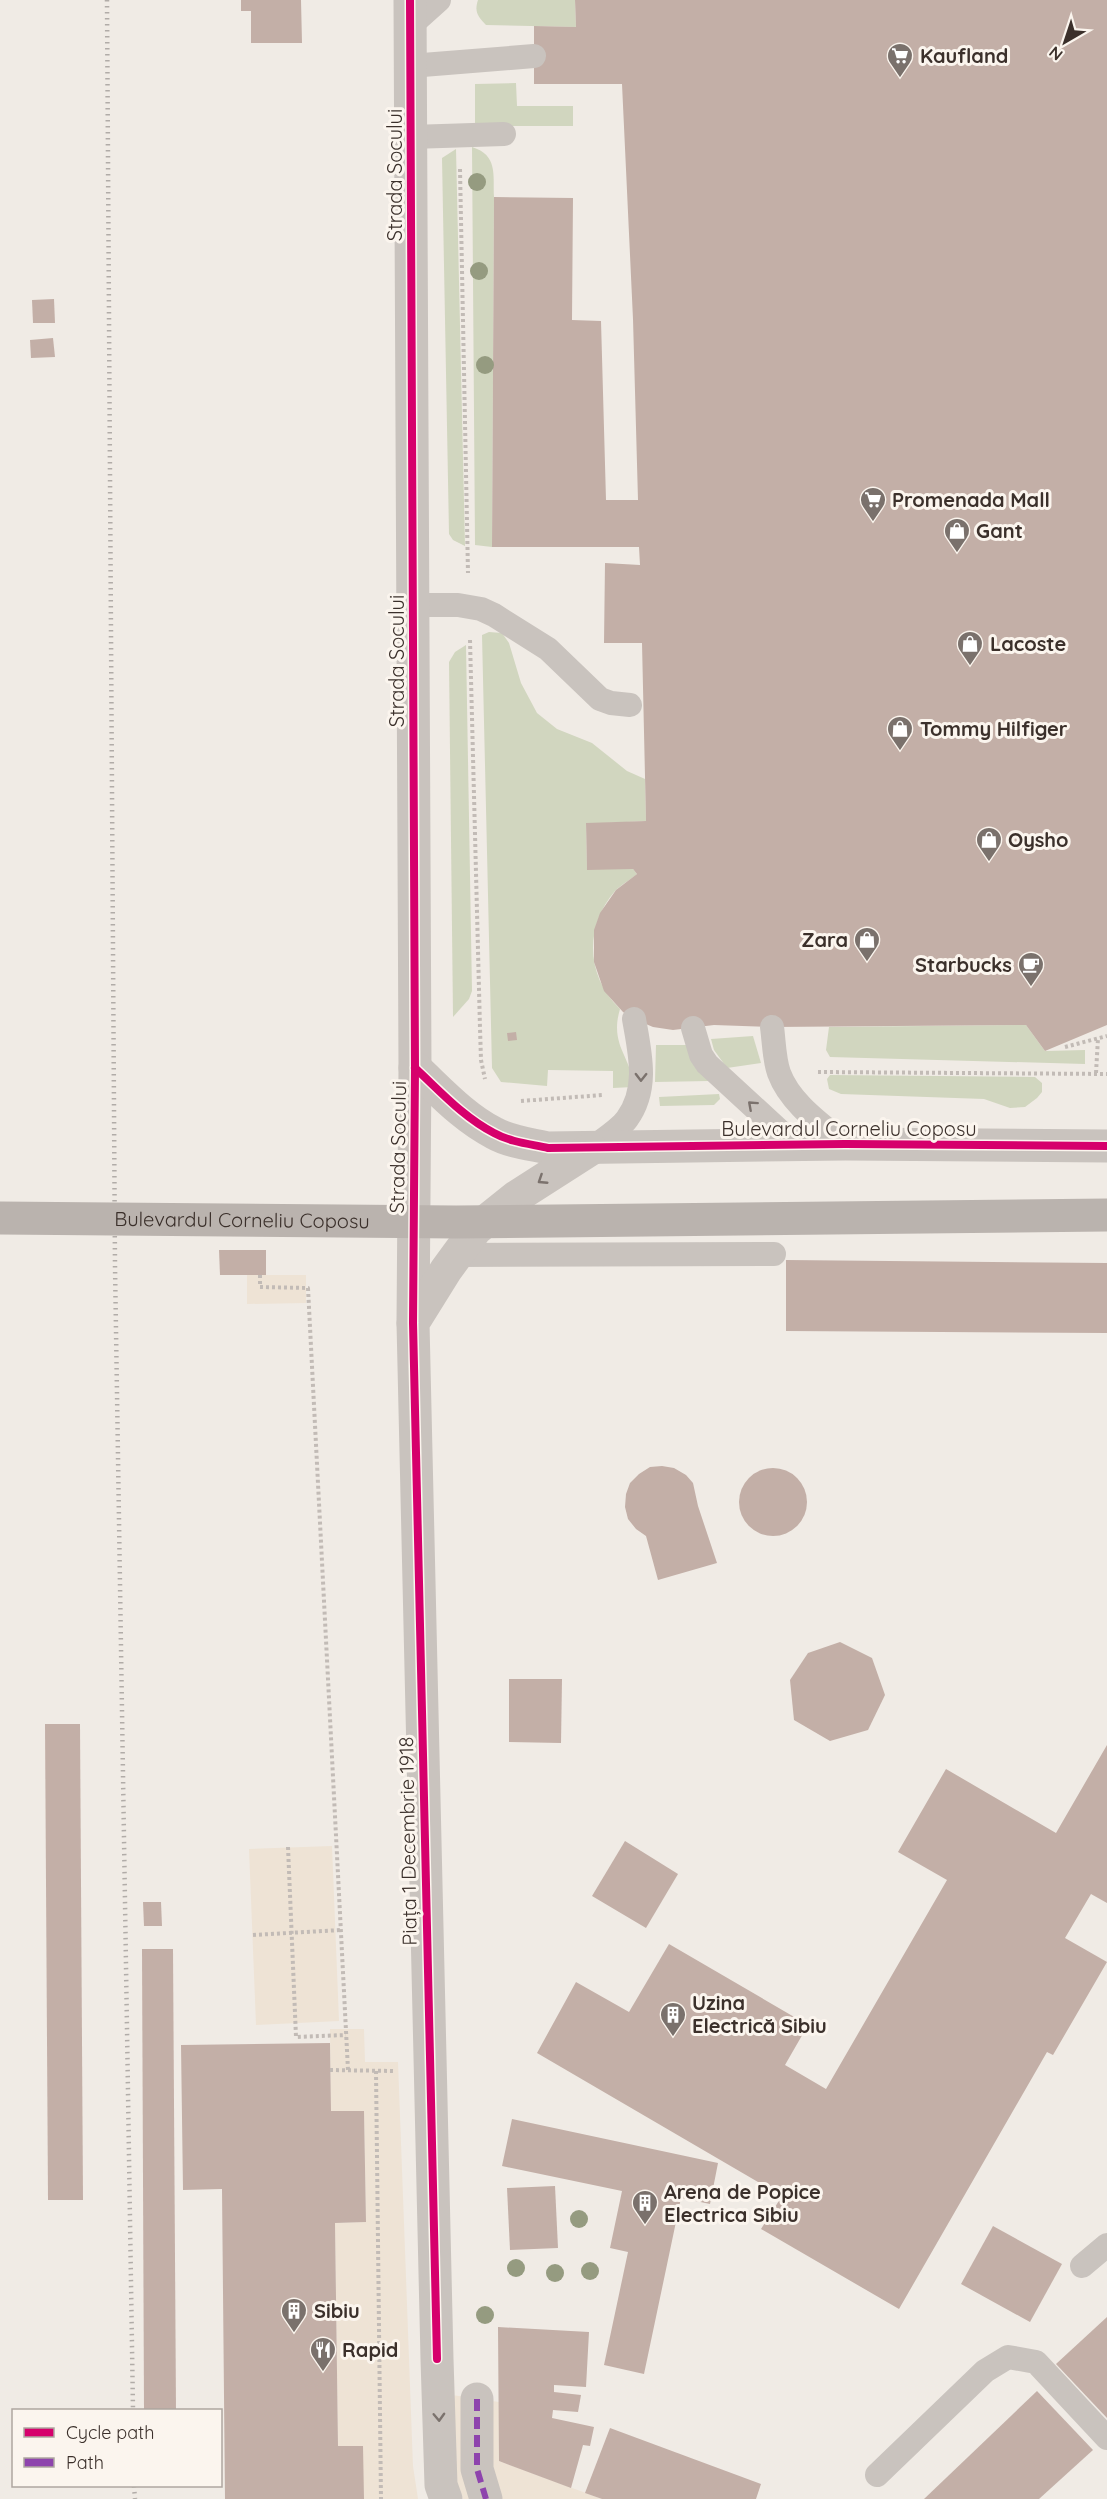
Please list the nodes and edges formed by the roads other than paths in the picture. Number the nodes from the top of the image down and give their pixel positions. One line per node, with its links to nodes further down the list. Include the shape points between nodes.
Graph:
1 (439, 0): 2 (lane)
2 (410, 13): 4 (street, Strada Socului)
3 (534, 56): 4 (lane)
4 (410, 66): 6 (street, Strada Socului)
5 (504, 134): 6 (lane)
6 (411, 137): 7 (street, Strada Socului)
7 (413, 606): 8 (lane, via 481,609 548,649 600,699); 12 (street, Strada Socului)
8 (630, 705)
9 (634, 1019): 16 (lane, one-way to 16, via 641,1068 640,1093 627,1120)
10 (772, 1027): 13 (lane, via 779,1072 791,1095)
11 (693, 1028): 14 (lane, one-way to 11, via 707,1065)
12 (415, 1068): 16 (street, Bulevardul Corneliu Coposu, via 466,1116 495,1134 548,1148); 21 (street, Strada Socului)
13 (845, 1144): 14 (street, Bulevardul Corneliu Coposu); 15 (street, Bulevardul Corneliu Coposu)
14 (795, 1145): 16 (street, Bulevardul Corneliu Coposu)
15 (1107, 1146)
16 (591, 1149): 20 (street, one-way to 20, via 516,1197 476,1229)
17 (1107, 1215): 18 (main road, Bulevardul Corneliu Coposu, bridge, via 456,1222)
18 (0, 1218)
19 (774, 1254): 20 (lane)
20 (457, 1255): 21 (street)
21 (413, 1323): 27 (street, Piața 1 Decembrie 1918, one-way to 27, via 439,2416 441,2485)
22 (1107, 2245): 23 (lane)
23 (1082, 2266)
24 (477, 2399): 28 (street, via 477,2469)
25 (1107, 2438): 26 (lane, via 1036,2362 1008,2357 985,2371)
26 (878, 2475)
27 (446, 2499)
28 (486, 2499)

